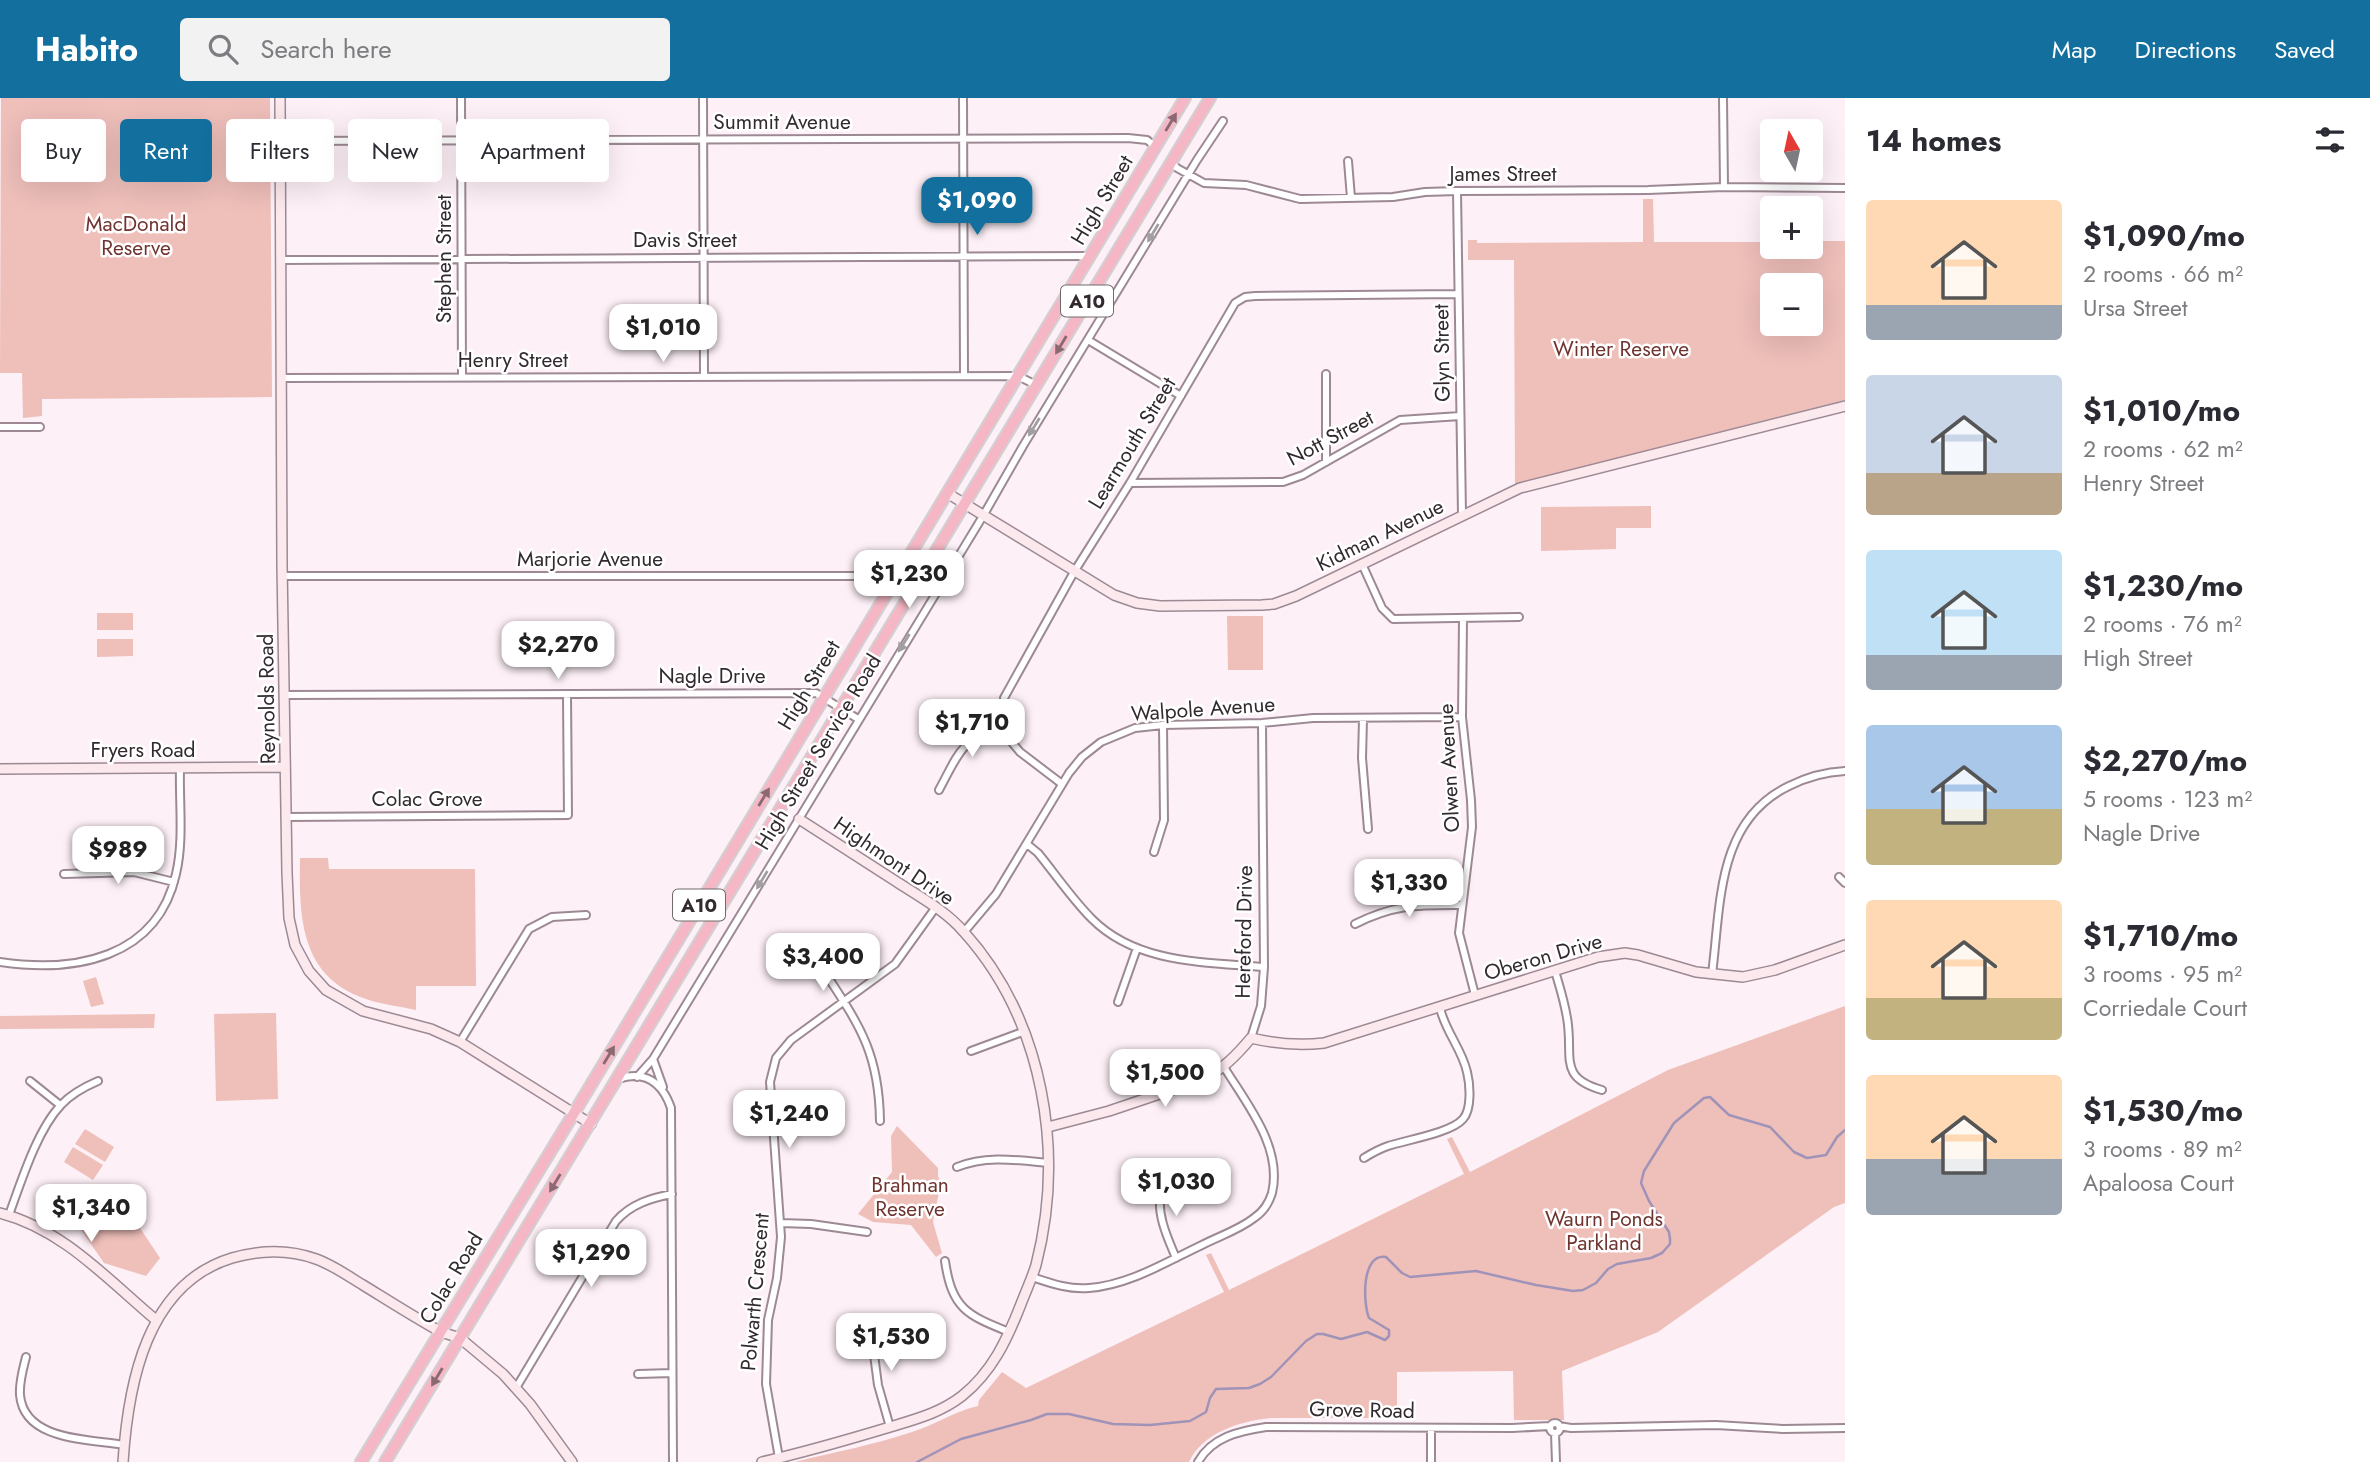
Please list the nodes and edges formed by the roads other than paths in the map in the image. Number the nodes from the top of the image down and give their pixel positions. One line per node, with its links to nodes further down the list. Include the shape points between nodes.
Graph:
1 (280, 98): 8 (street, Reynolds Road)
2 (461, 98): 9 (street, Stephen Street)
3 (703, 98): 13 (street)
4 (963, 98): 11 (street)
5 (1185, 98): 16 (highway, High Street / A10, one-way to 5)
6 (1210, 98): 18 (highway, High Street / A10)
7 (1723, 98): 22 (street)
8 (280, 119)
9 (461, 119)
10 (1223, 121): 19 (street, High Street Service Road)
11 (963, 138): 13 (street, Summit Avenue); 16 (street, Summit Avenue, via 1136,138); 27 (street)
12 (609, 139): 13 (street, Summit Avenue)
13 (703, 139): 26 (street)
14 (456, 140): 15 (street, Summit Avenue)
15 (334, 141)
16 (1156, 147): 18 (highway); 28 (highway, High Street / A10)
17 (1348, 161): 25 (street)
18 (1171, 162): 19 (street, James Street); 39 (highway, High Street / A10, one-way to 39)
19 (1188, 175): 25 (street, James Street, via 1204,183 1245,185 1300,199); 32 (street, High Street Service Road, one-way to 32)
20 (281, 182): 30 (street, Reynolds Road)
21 (461, 182): 29 (street, Stephen Street)
22 (1724, 187): 23 (street, James Street); 24 (street, James Street)
23 (1845, 188)
24 (1457, 191): 25 (street, James Street); 31 (street, Glyn Street)
25 (1350, 198)
26 (704, 257): 27 (street, Davis Street); 29 (street, Davis Street); 37 (street)
27 (964, 257): 28 (street, Davis Street); 34 (street)
28 (1090, 257): 35 (highway, High Street / A10)
29 (462, 260): 30 (street, Davis Street); 36 (street, Stephen Street)
30 (281, 261): 38 (street, Reynolds Road)
31 (1458, 295): 40 (street, Learmouth Street, via 1245,297 1232,308); 42 (street, Glyn Street)
32 (1088, 340): 40 (street); 50 (street, High Street Service Road, one-way to 50)
33 (1326, 374): 45 (street)
34 (964, 376): 35 (street, Henry Street); 37 (street, Henry Street)
35 (1018, 376): 39 (street, Henry Street); 47 (highway, High Street / A10)
36 (462, 377): 37 (street, Henry Street); 38 (street, Henry Street)
37 (704, 377)
38 (281, 378): 53 (street, Reynolds Road)
39 (1037, 385): 48 (highway, High Street / A10)
40 (1181, 396): 46 (street, Learmouth Street)
41 (1845, 406): 49 (street, Kidman Avenue, via 1520,488)
42 (1460, 416): 45 (street, Nott Street, via 1400,420); 49 (street, Glyn Street)
43 (0, 427): 44 (street)
44 (40, 427)
45 (1326, 462): 46 (street, Nott Street, via 1283,481)
46 (1130, 483): 52 (street, Learmouth Street)
47 (947, 493): 48 (street, Kidman Avenue); 54 (highway, High Street / A10)
48 (965, 504): 50 (street, Kidman Avenue); 60 (highway, High Street / A10)
49 (1462, 515): 51 (street, Kidman Avenue)
50 (983, 516): 52 (street, Kidman Avenue); 62 (street, High Street Service Road, one-way to 62)
51 (1362, 564): 52 (street, Kidman Avenue, via 1296,596 1262,605 1137,603); 56 (street, via 1382,608 1393,619)
52 (1074, 572): 65 (street, Learmouth Street, via 1004,698)
53 (283, 576): 54 (street, Marjorie Avenue); 57 (street, Reynolds Road)
54 (897, 576): 59 (highway, High Street / A10)
55 (1519, 617): 56 (street)
56 (1463, 619): 61 (street, Olwen Avenue)
57 (284, 695): 58 (street, Nagle Drive); 67 (street, Reynolds Road)
58 (567, 695): 59 (street, Nagle Drive, via 816,693); 73 (street, Colac Grove, via 568,816)
59 (824, 697): 60 (street, Nagle Drive); 111 (highway, High Street / A10, one-way to 59)
60 (842, 709): 62 (street, High Street); 105 (highway, High Street / A10)
61 (1462, 717): 63 (street, Walpole Avenue); 82 (street, Olwen Avenue, via 1472,827)
62 (858, 719): 74 (street, High Street Service Road)
63 (1363, 719): 64 (street, Walpole Avenue); 75 (street)
64 (1262, 723): 66 (street, Walpole Avenue); 90 (street, Hereford Drive)
65 (1002, 724): 71 (street, via 1020,752); 72 (street, via 967,743)
66 (1163, 725): 71 (street, Walpole Avenue, via 1135,728 1101,742 1082,757); 77 (street, via 1164,820)
67 (285, 767): 68 (street, Fryers Road); 73 (street, Reynolds Road)
68 (180, 768): 69 (street, Fryers Road); 80 (street, via 180,851)
69 (0, 769)
70 (1845, 771): 93 (street, via 1817,774 1780,790 1742,826 1727,864)
71 (1062, 784): 76 (street, Walpole Avenue)
72 (939, 790)
73 (286, 817): 100 (street, Reynolds Road, via 289,918 295,945 309,971 326,989 363,1011 431,1029)
74 (799, 819): 83 (street, Highmont Drive); 102 (street, High Street Service Road, one-way to 102)
75 (1368, 829)
76 (1027, 844): 86 (street, Walpole Avenue, via 996,894); 88 (street, via 1094,921)
77 (1154, 852)
78 (64, 874): 80 (street, via 134,872)
79 (1839, 877): 81 (street)
80 (174, 882): 89 (street, via 156,919 121,948 99,958 49,967)
81 (1845, 883)
82 (1461, 905): 85 (street, via 1403,906); 94 (street, Olwen Avenue, via 1461,948)
83 (936, 907): 86 (street, Highmont Drive); 95 (street, Polwarth Crescent, via 895,964)
84 (586, 915): 100 (street, via 552,917 529,929)
85 (1355, 924)
86 (964, 932): 98 (street, Highmont Drive, via 1002,985)
87 (1845, 945): 93 (street, Oberon Drive, via 1758,975)
88 (1137, 948): 90 (street, via 1190,961); 96 (street)
89 (0, 962)
90 (1264, 967): 99 (street, Hereford Drive, via 1261,1006)
91 (824, 971): 95 (street)
92 (1555, 971): 93 (street, Oberon Drive, via 1625,953); 94 (street, Oberon Drive); 109 (street, via 1566,1011 1571,1070 1583,1083)
93 (1712, 974)
94 (1475, 995): 97 (street, Oberon Drive)
95 (844, 1001): 112 (street, via 874,1062); 121 (street, Polwarth Crescent, via 791,1040 772,1069)
96 (1118, 1002)
97 (1440, 1007): 99 (street, Oberon Drive, via 1324,1043 1302,1046); 115 (street, via 1467,1073 1469,1094 1463,1120)
98 (1025, 1031): 101 (street); 114 (street, Highmont Drive)
99 (1251, 1038): 103 (street, Hereford Drive)
100 (460, 1042): 111 (street, Reynolds Road)
101 (971, 1051)
102 (653, 1059): 104 (street, High Street Service Road); 108 (street)
103 (1224, 1067): 114 (street, Hereford Drive, via 1152,1098); 123 (street, via 1268,1145 1271,1196 1253,1219)
104 (637, 1077): 105 (street); 108 (street)
105 (618, 1079): 113 (highway, High Street / A10)
106 (30, 1081): 110 (street)
107 (98, 1081): 110 (street)
108 (664, 1090): 119 (street, via 673,1118)
109 (1602, 1090)
110 (60, 1105): 120 (street)
111 (574, 1113): 113 (street, Reynolds Road); 129 (highway, Colac Road / A10)
112 (880, 1121)
113 (591, 1124): 129 (highway, Colac Road / A10, one-way to 129)
114 (1048, 1127): 116 (street, Highmont Drive)
115 (1364, 1158)
116 (1048, 1163): 117 (street, via 973,1160); 125 (street, Highmont Drive, via 1043,1225)
117 (957, 1167)
118 (1169, 1177): 123 (street, via 1161,1192 1162,1212)
119 (672, 1194): 131 (street); 133 (street, via 641,1202 616,1221)
120 (5, 1214): 126 (street, via 59,1238)
121 (781, 1223): 122 (street); 139 (street, Polwarth Crescent, via 766,1354 767,1395)
122 (867, 1232)
123 (1176, 1258): 125 (street, via 1098,1287 1070,1287)
124 (944, 1261): 128 (street, via 948,1285 958,1303 980,1320)
125 (1032, 1277): 128 (street, Highmont Drive)
126 (156, 1321): 129 (street, via 178,1293 208,1269 245,1254 268,1251 318,1260); 138 (street, via 134,1381)
127 (870, 1324): 134 (street, via 878,1385)
128 (1009, 1332): 134 (street, Highmont Drive, via 988,1371 960,1397 923,1418)
129 (451, 1336): 133 (street); 141 (highway, Colac Road / A10); 142 (highway, Colac Road / A10, one-way to 142)
130 (26, 1357): 138 (street, via 20,1393 25,1411 37,1426)
131 (672, 1373): 132 (street); 144 (street)
132 (638, 1374)
133 (516, 1388): 143 (street)
134 (890, 1427): 139 (street, Highmont Drive)
135 (1845, 1427): 137 (street, Grove Road)
136 (1431, 1429): 137 (street, Grove Road); 146 (street, Grove Road, via 1244,1430 1217,1441); 147 (street)
137 (1555, 1429): 148 (street)
138 (124, 1445): 140 (street)
139 (779, 1458): 145 (street, Highmont Drive)
140 (123, 1462)
141 (361, 1462)
142 (385, 1462)
143 (572, 1462)
144 (673, 1462)
145 (762, 1462)
146 (1198, 1462)
147 (1431, 1462)
148 (1556, 1462)

